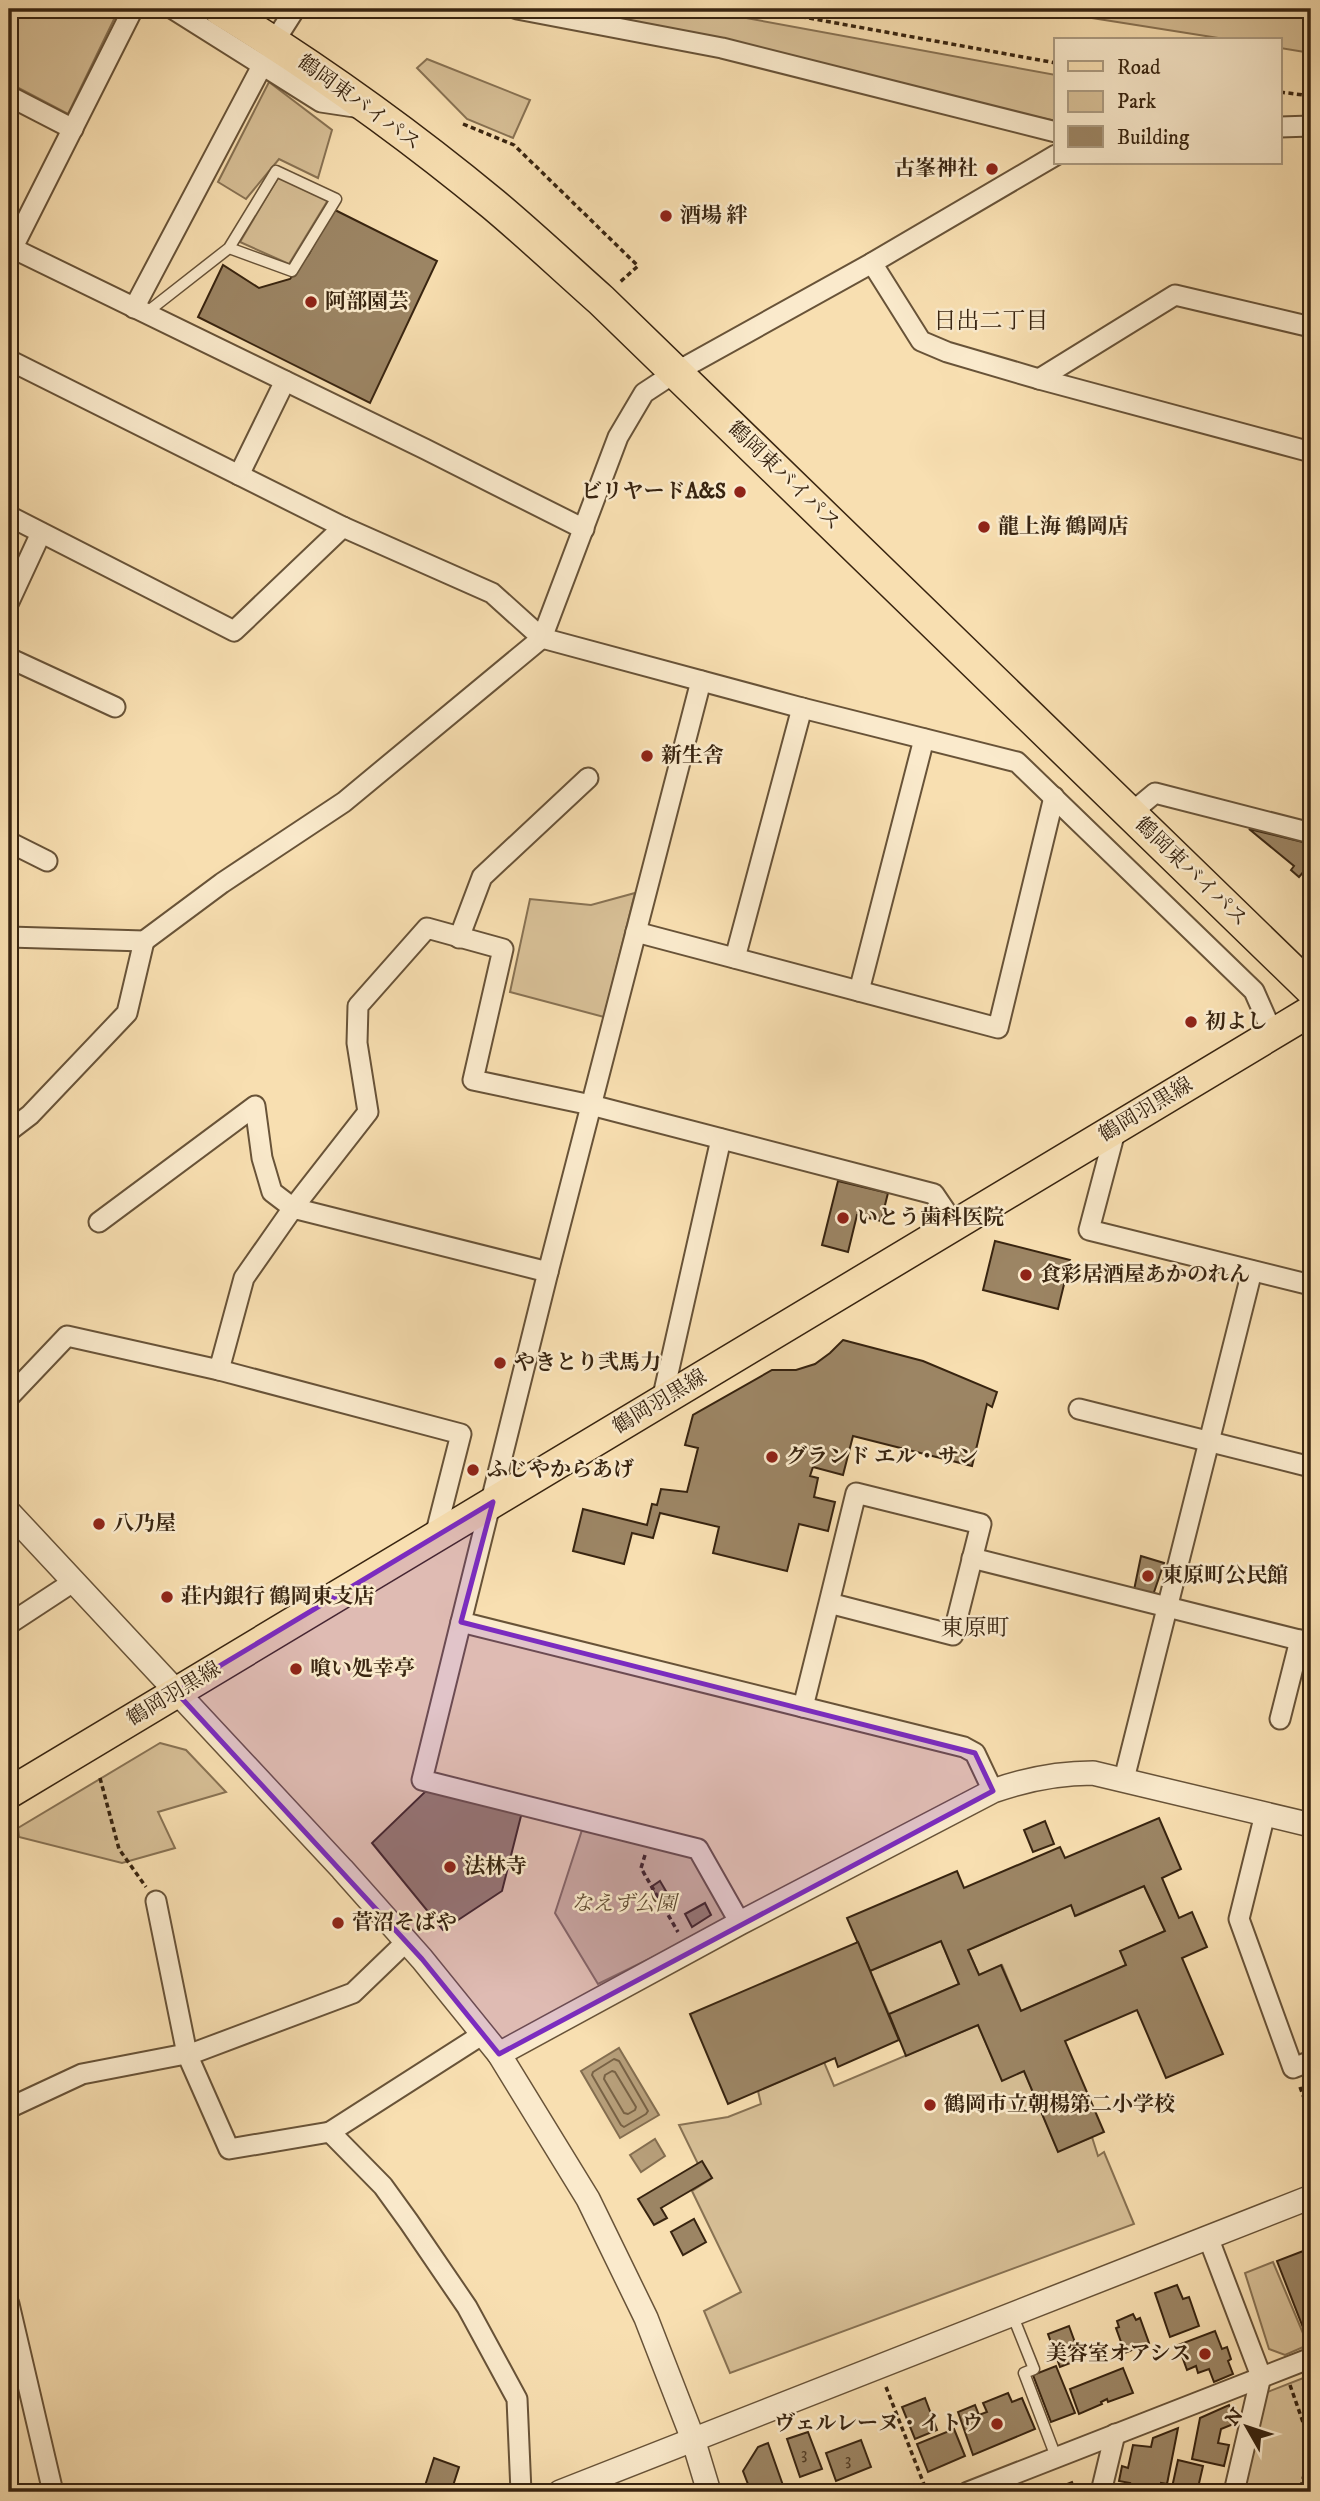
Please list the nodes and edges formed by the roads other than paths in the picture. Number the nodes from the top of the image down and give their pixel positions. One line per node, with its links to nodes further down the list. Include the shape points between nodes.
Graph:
1 (133, 9): 10 (street)
2 (173, 9): 6 (street)
3 (220, 9): 6 (highway, 鶴岡東バイパス)
4 (295, 9): 6 (street)
5 (517, 9): 11 (street, via 722,48)
6 (269, 53): 16 (street); 19 (highway, 鶴岡東バイパス, via 370,109 494,205)
7 (9, 96): 10 (street)
8 (1311, 126): 9 (street)
9 (1282, 127)
10 (73, 129): 14 (street)
11 (1054, 131)
12 (1054, 156): 15 (street)
13 (229, 248): 13 (lane, via 292,271 336,199 276,171); 16 (lane)
14 (10, 252): 16 (street)
15 (872, 263): 19 (street); 20 (street, via 921,341)
16 (140, 311): 21 (street)
17 (1311, 327): 20 (street, via 1175,295)
18 (9, 360): 23 (street)
19 (676, 372): 26 (street, via 645,393 618,437); 37 (highway, 鶴岡東バイパス)
20 (1039, 379): 22 (street)
21 (285, 381): 23 (street); 26 (street)
22 (1311, 452)
23 (239, 475): 25 (street)
24 (9, 516): 27 (street)
25 (343, 527): 27 (street, via 234,631); 29 (street, via 492,593)
26 (583, 529): 29 (street)
27 (41, 533): 28 (street)
28 (9, 601)
29 (542, 638): 31 (street); 44 (street, via 344,802)
30 (9, 658): 32 (street)
31 (701, 681): 33 (street); 41 (street)
32 (115, 707)
33 (802, 708): 34 (street); 45 (street)
34 (924, 739): 36 (street, via 1017,762); 47 (street)
35 (587, 778): 43 (street, via 482,877)
36 (1054, 797): 47 (street, via 998,1028); 49 (street, via 1254,991)
37 (1131, 814): 38 (street, via 1155,793); 46 (highway, 鶴岡東バイパス)
38 (1311, 833)
39 (9, 842): 40 (street)
40 (47, 861)
41 (636, 932): 45 (street); 50 (street)
42 (9, 937): 44 (street)
43 (459, 938): 50 (street, via 503,949 473,1080); 54 (street, via 427,928 358,1006 357,1043 368,1112)
44 (144, 941): 52 (street, via 127,1013 30,1115)
45 (735, 958): 47 (street)
46 (1311, 989)
47 (859, 991)
48 (1311, 1011): 49 (main road, 鶴岡羽黒線)
49 (1273, 1034): 51 (main road, 鶴岡羽黒線)
50 (591, 1105): 53 (street); 58 (street)
51 (1116, 1128): 56 (main road, 鶴岡羽黒線); 57 (street, via 1089,1230)
52 (9, 1130)
53 (722, 1139): 56 (street, via 934,1194); 62 (street)
54 (293, 1208): 55 (street, via 272,1192 255,1106); 58 (street); 60 (street, via 244,1278)
55 (99, 1222)
56 (955, 1225): 62 (main road, 鶴岡羽黒線)
57 (1252, 1270): 59 (street); 64 (street)
58 (548, 1272): 66 (street)
59 (1311, 1285)
60 (219, 1370): 61 (street, via 67,1336); 68 (street, via 461,1434)
61 (9, 1397)
62 (662, 1400): 66 (main road, 鶴岡羽黒線)
63 (1079, 1409): 64 (street)
64 (1209, 1441): 65 (street); 72 (street)
65 (1311, 1466)
66 (493, 1502): 68 (main road, 鶴岡羽黒線); 73 (street)
67 (9, 1512): 70 (street)
68 (435, 1536): 76 (main road, 鶴岡羽黒線)
69 (972, 1558): 71 (street, via 953,1635); 71 (street, via 981,1524 856,1493); 72 (street)
70 (73, 1582): 74 (street); 76 (street)
71 (829, 1604): 77 (street)
72 (1167, 1607): 75 (street); 79 (street)
73 (461, 1622): 77 (street); 85 (street, via 422,1780 698,1849)
74 (9, 1624)
75 (1306, 1641): 78 (street)
76 (176, 1692): 81 (main road, 鶴岡羽黒線); 86 (street)
77 (803, 1707): 80 (street, via 964,1747 975,1753)
78 (1280, 1719)
79 (1124, 1779): 80 (street, via 1062,1773 1028,1778); 82 (street)
80 (992, 1791): 85 (street)
81 (9, 1793)
82 (1265, 1814): 83 (street); 90 (street, via 1239,1919)
83 (1311, 1825)
84 (156, 1901): 88 (street)
85 (740, 1923): 89 (street)
86 (407, 1941): 87 (street); 88 (street, via 353,1993)
87 (483, 2034): 89 (street); 92 (street)
88 (187, 2054): 91 (street, via 82,2074); 92 (street, via 229,2149)
89 (499, 2054): 100 (street, via 588,2199 646,2318)
90 (1302, 2065)
91 (9, 2108)
92 (330, 2132): 103 (street, via 383,2186 409,2222 467,2307 517,2399)
93 (1311, 2197): 94 (street)
94 (1208, 2237): 96 (street); 98 (street)
95 (9, 2304): 102 (street)
96 (1012, 2314): 100 (street); 101 (lane, via 1034,2369 1024,2373)
97 (1311, 2358): 98 (street)
98 (1261, 2376): 99 (street); 108 (street)
99 (1115, 2434): 101 (street); 107 (street)
100 (693, 2439): 104 (street); 105 (street)
101 (1056, 2457): 106 (street)
102 (53, 2492)
103 (521, 2492)
104 (560, 2492)
105 (709, 2492)
106 (968, 2492)
107 (1101, 2492)
108 (1234, 2492)

